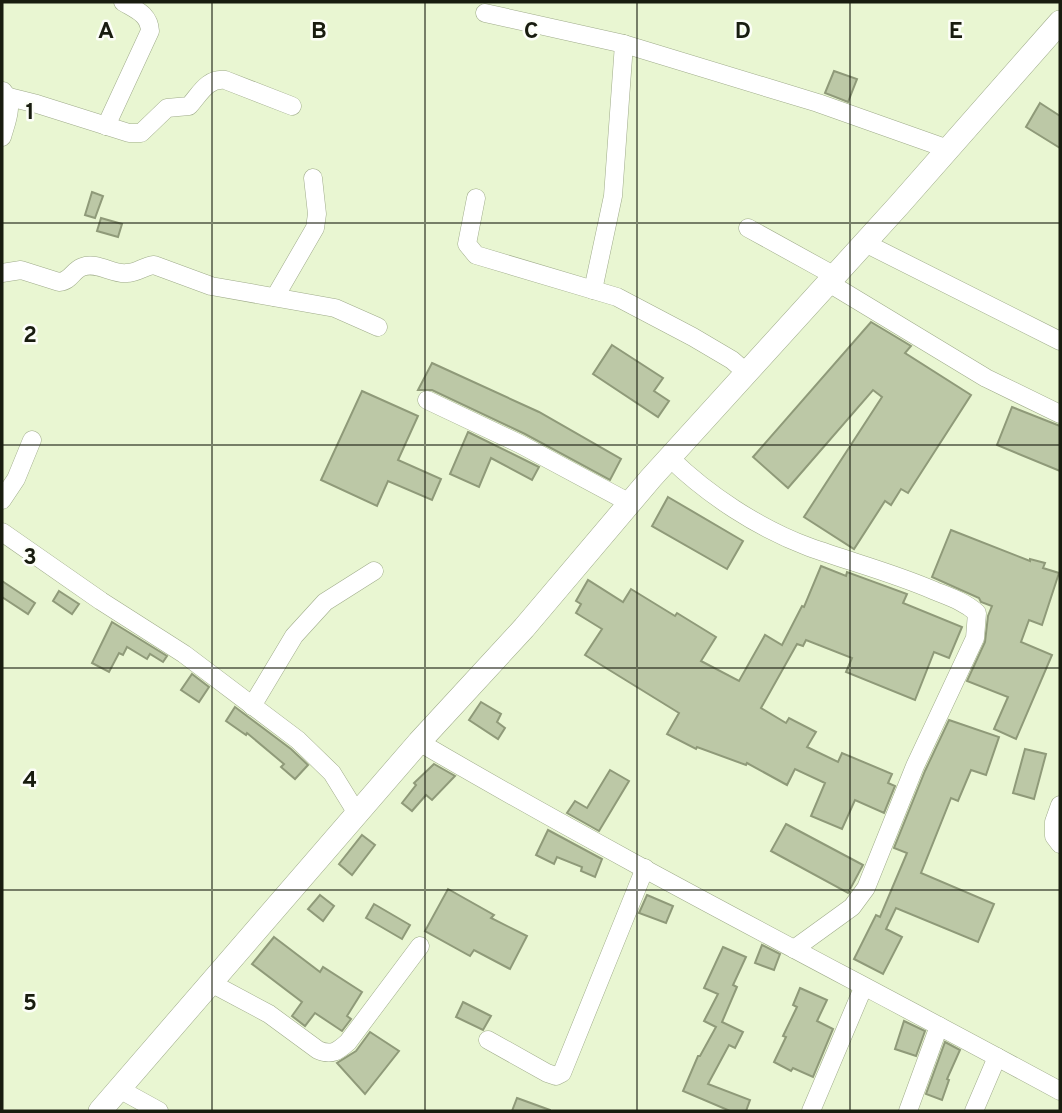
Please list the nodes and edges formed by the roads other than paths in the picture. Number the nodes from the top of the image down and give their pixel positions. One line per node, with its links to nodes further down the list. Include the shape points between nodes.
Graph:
1 (122, 2): 7 (street, via 145,16 150,31)
2 (485, 13): 4 (street)
3 (1057, 32): 9 (main road)
4 (624, 44): 9 (street, via 818,103); 16 (street, via 613,196)
5 (5, 94): 7 (street); 8 (street, via 10,106)
6 (292, 106): 7 (street, via 216,79 189,106 167,108 141,133)
7 (106, 126)
8 (2, 137)
9 (948, 149): 13 (main road)
10 (313, 178): 17 (street, via 315,228)
11 (476, 198): 16 (street, via 467,244 476,255)
12 (748, 228): 15 (street)
13 (865, 243): 15 (main road); 19 (street)
14 (2, 273): 17 (street, via 21,270 65,282 84,266 131,274 154,265 211,286)
15 (832, 279): 20 (main road); 22 (street, via 986,378)
16 (593, 290): 20 (street, via 631,303 732,360)
17 (275, 297): 18 (street, via 335,308)
18 (378, 327)
19 (1060, 341)
20 (748, 374): 24 (main road)
21 (427, 400): 26 (street)
22 (1060, 414)
23 (32, 440): 25 (street, via 16,480)
24 (670, 458): 26 (main road); 36 (street, via 712,495 779,534 913,582 969,605 977,613 975,638 915,766 866,888 852,906)
25 (2, 500)
26 (630, 503): 30 (main road)
27 (2, 532): 29 (street, via 184,654)
28 (374, 571): 29 (street, via 325,602 294,636)
29 (252, 706): 32 (street, via 318,757)
30 (419, 742): 32 (main road); 34 (street)
31 (1060, 805): 33 (street, via 1054,822 1054,836)
32 (358, 815): 37 (main road)
33 (1060, 844)
34 (645, 867): 36 (street); 40 (street, via 562,1073 547,1073)
35 (420, 946): 37 (street, via 348,1042 327,1054 269,1014)
36 (794, 949): 38 (street)
37 (211, 983): 42 (main road)
38 (863, 988): 39 (street); 46 (street)
39 (939, 1026): 41 (street); 47 (street)
40 (488, 1040)
41 (997, 1057): 43 (street); 48 (street)
42 (119, 1089): 44 (main road); 45 (street)
43 (1060, 1091)
44 (100, 1111)
45 (159, 1111)
46 (811, 1111)
47 (908, 1111)
48 (974, 1111)

